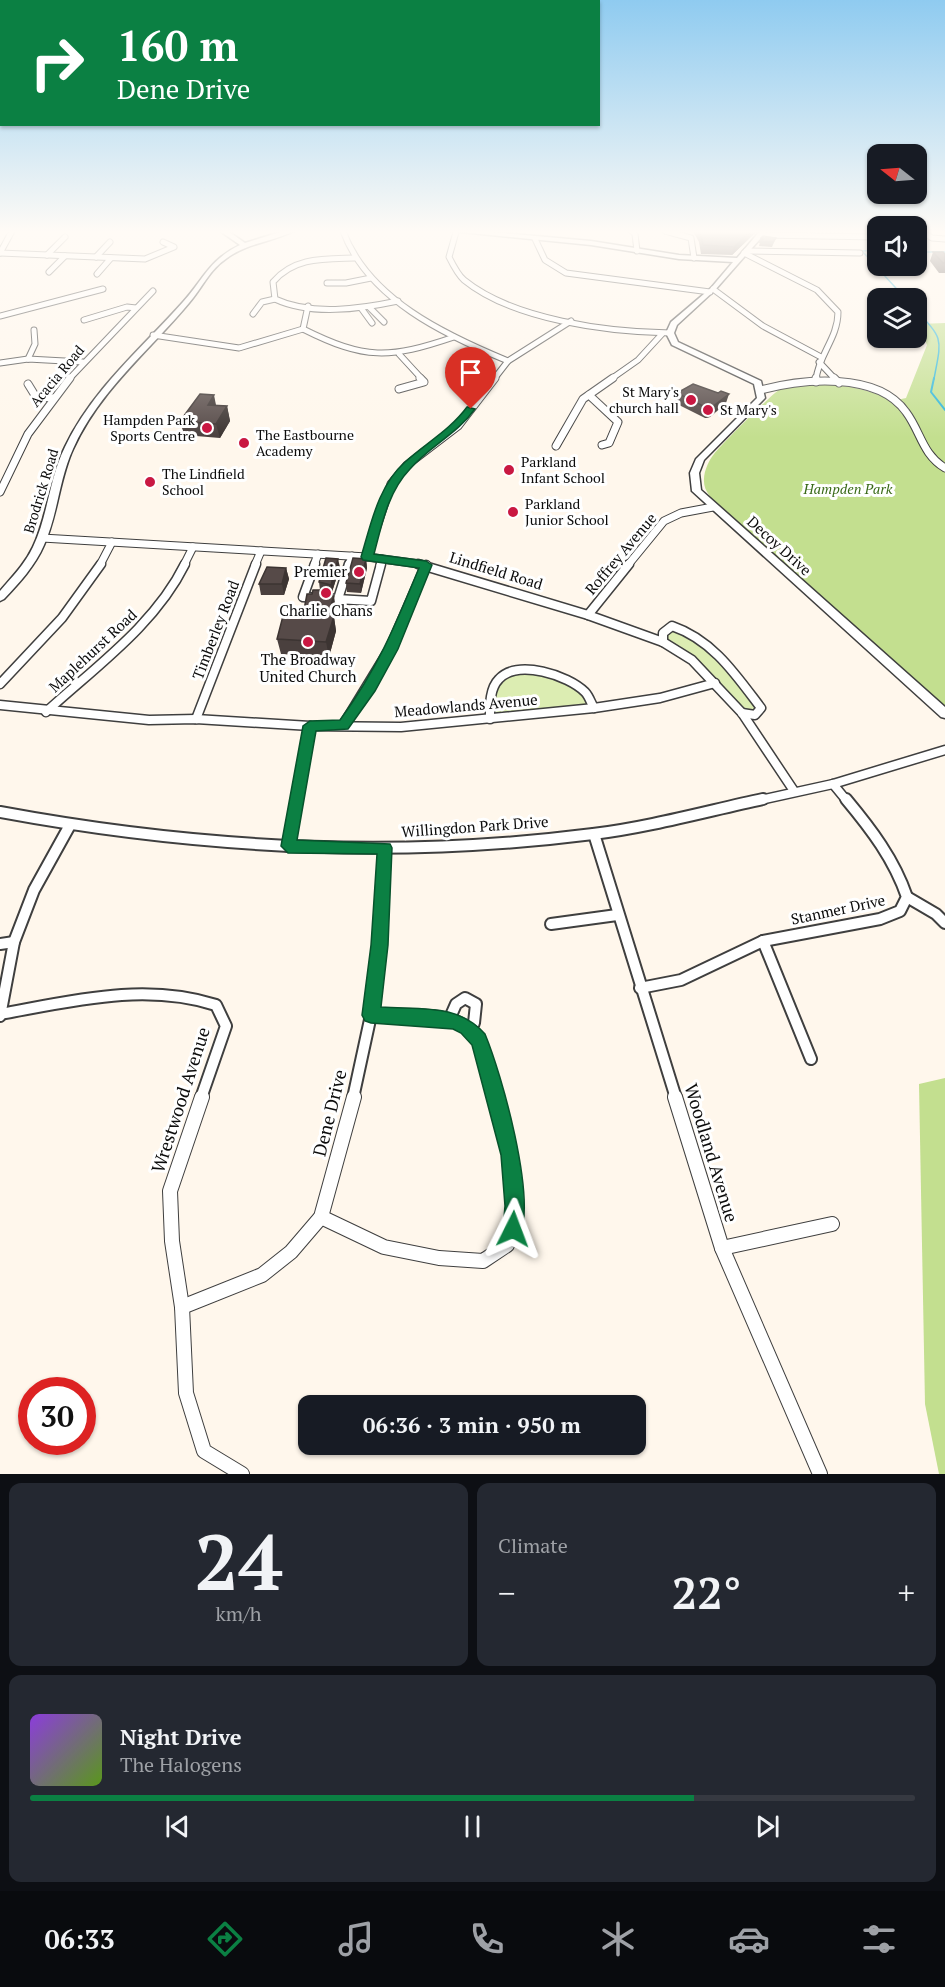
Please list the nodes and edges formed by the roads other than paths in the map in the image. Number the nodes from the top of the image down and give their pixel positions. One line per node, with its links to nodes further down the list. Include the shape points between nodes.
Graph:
1 (62, 300): 16 (street)
2 (144, 300): 13 (street, Acacia Road)
3 (189, 300): 24 (street, Brodrick Road)
4 (272, 300): 15 (street, via 262,302)
5 (276, 300): 11 (street)
6 (501, 300): 18 (street, via 530,314)
7 (700, 300): 23 (street)
8 (725, 300): 28 (street)
9 (827, 300): 28 (street, via 838,312 840,325)
10 (398, 301): 12 (street); 25 (street)
11 (308, 306): 14 (street); 21 (street)
12 (369, 307): 14 (street); 19 (street)
13 (136, 308): 17 (street); 30 (street, Acacia Road)
14 (361, 308): 20 (street)
15 (253, 314)
16 (0, 316)
17 (84, 320)
18 (571, 321): 23 (street); 29 (street)
19 (384, 322)
20 (372, 323)
21 (303, 329): 24 (street, via 239,348); 26 (street, via 359,354)
22 (34, 330): 27 (street, via 35,344)
23 (666, 333): 35 (street, via 687,351); 37 (street, via 638,360)
24 (153, 335): 44 (street, Brodrick Road, via 113,378 76,433 56,481)
25 (454, 337): 26 (street); 29 (street)
26 (399, 354): 36 (street, via 424,382)
27 (28, 359): 30 (street); 31 (street)
28 (820, 359): 32 (street); 33 (street)
29 (508, 361): 50 (street, via 458,425 418,454 392,484)
30 (82, 362): 38 (street, Acacia Road)
31 (0, 363)
32 (816, 382): 33 (street); 35 (street)
33 (839, 383): 41 (street, via 867,387 895,399 908,413 921,446)
34 (28, 384): 38 (street, via 36,397)
35 (759, 386): 43 (street, Decoy Drive, via 761,398 696,465 693,478 697,491)
36 (399, 388)
37 (589, 395): 39 (street, via 618,422 609,443); 40 (street)
38 (54, 398): 42 (street, Acacia Road, via 25,436)
39 (602, 445)
40 (556, 446)
41 (945, 468)
42 (0, 492)
43 (713, 507): 55 (street, Roffrey Avenue, via 681,513 664,521); 63 (street, Decoy Drive)
44 (42, 538): 45 (street, Lindfield Road); 53 (street, Brodrick Road, via 20,575)
45 (112, 542): 46 (street, Lindfield Road); 58 (street, via 94,578 74,605)
46 (193, 547): 47 (street, Lindfield Road); 61 (street, Maplehurst Road, via 177,580 146,621)
47 (261, 551): 48 (street, Lindfield Road); 64 (street, Timberley Road)
48 (318, 554): 49 (street, Lindfield Road); 54 (street, via 303,597)
49 (352, 556): 50 (street, Lindfield Road); 54 (street)
50 (367, 557): 51 (street, Lindfield Road)
51 (382, 559): 52 (street, Lindfield Road); 54 (street, via 371,601)
52 (426, 565): 55 (street, Lindfield Road); 66 (street, via 392,649)
53 (0, 597)
54 (338, 599)
55 (588, 615): 56 (street, Lindfield Road)
56 (663, 642): 57 (street, Lindfield Road, via 692,660); 62 (street, via 663,633 672,626 702,637 761,708 755,715)
57 (715, 683): 60 (street, Meadowlands Avenue, via 660,698); 62 (street, Lindfield Road)
58 (0, 684)
59 (0, 705): 61 (street, Meadowlands Avenue)
60 (594, 708): 65 (street, Meadowlands Avenue); 65 (street, via 586,693 564,680 518,670 500,678 492,694)
61 (46, 712): 64 (street, Meadowlands Avenue, via 149,720)
62 (742, 713): 70 (street, Lindfield Road)
63 (945, 714)
64 (196, 719): 67 (street, Meadowlands Avenue)
65 (490, 719): 66 (street, Meadowlands Avenue, via 401,727)
66 (343, 725): 67 (street, Meadowlands Avenue)
67 (310, 726): 74 (street)
68 (945, 750): 69 (street, Willingdon Park Drive)
69 (833, 784): 70 (street, Willingdon Park Drive); 76 (street, Stanmer Drive, via 888,855)
70 (794, 791): 73 (street, Willingdon Park Drive)
71 (0, 812): 72 (street, Willingdon Park Drive)
72 (70, 825): 74 (street, Willingdon Park Drive, via 216,843); 81 (street, via 34,890)
73 (594, 834): 75 (street, Willingdon Park Drive); 77 (street, Woodland Avenue)
74 (288, 846): 75 (street, Willingdon Park Drive)
75 (385, 848): 85 (street, Dene Drive, via 380,945)
76 (907, 897): 78 (street); 80 (street, Stanmer Drive, via 900,911 880,919)
77 (617, 915): 79 (street); 83 (street, Woodland Avenue)
78 (945, 923)
79 (551, 924)
80 (763, 940): 83 (street, Stanmer Drive, via 681,980); 88 (street)
81 (14, 942): 82 (street); 84 (street)
82 (0, 944)
83 (640, 988): 91 (street, Woodland Avenue)
84 (0, 1015): 92 (street, Wrestwood Avenue, via 121,995 197,997 216,1005 226,1026 170,1191 172,1241)
85 (371, 1015): 86 (street); 89 (street, Dene Drive, via 352,1105)
86 (449, 1020): 87 (street); 87 (street, via 458,1000 465,998 476,1004 477,1011 474,1023)
87 (468, 1027): 89 (street, via 479,1040 511,1155 515,1206 507,1245 483,1261 439,1258 384,1246)
88 (811, 1059)
89 (321, 1217): 92 (street, Dene Drive, via 291,1252 262,1275)
90 (832, 1224): 91 (street)
91 (722, 1248): 94 (street, Woodland Avenue)
92 (182, 1307): 93 (street, Wrestwood Avenue, via 186,1393 204,1451)
93 (242, 1474)
94 (820, 1474)

